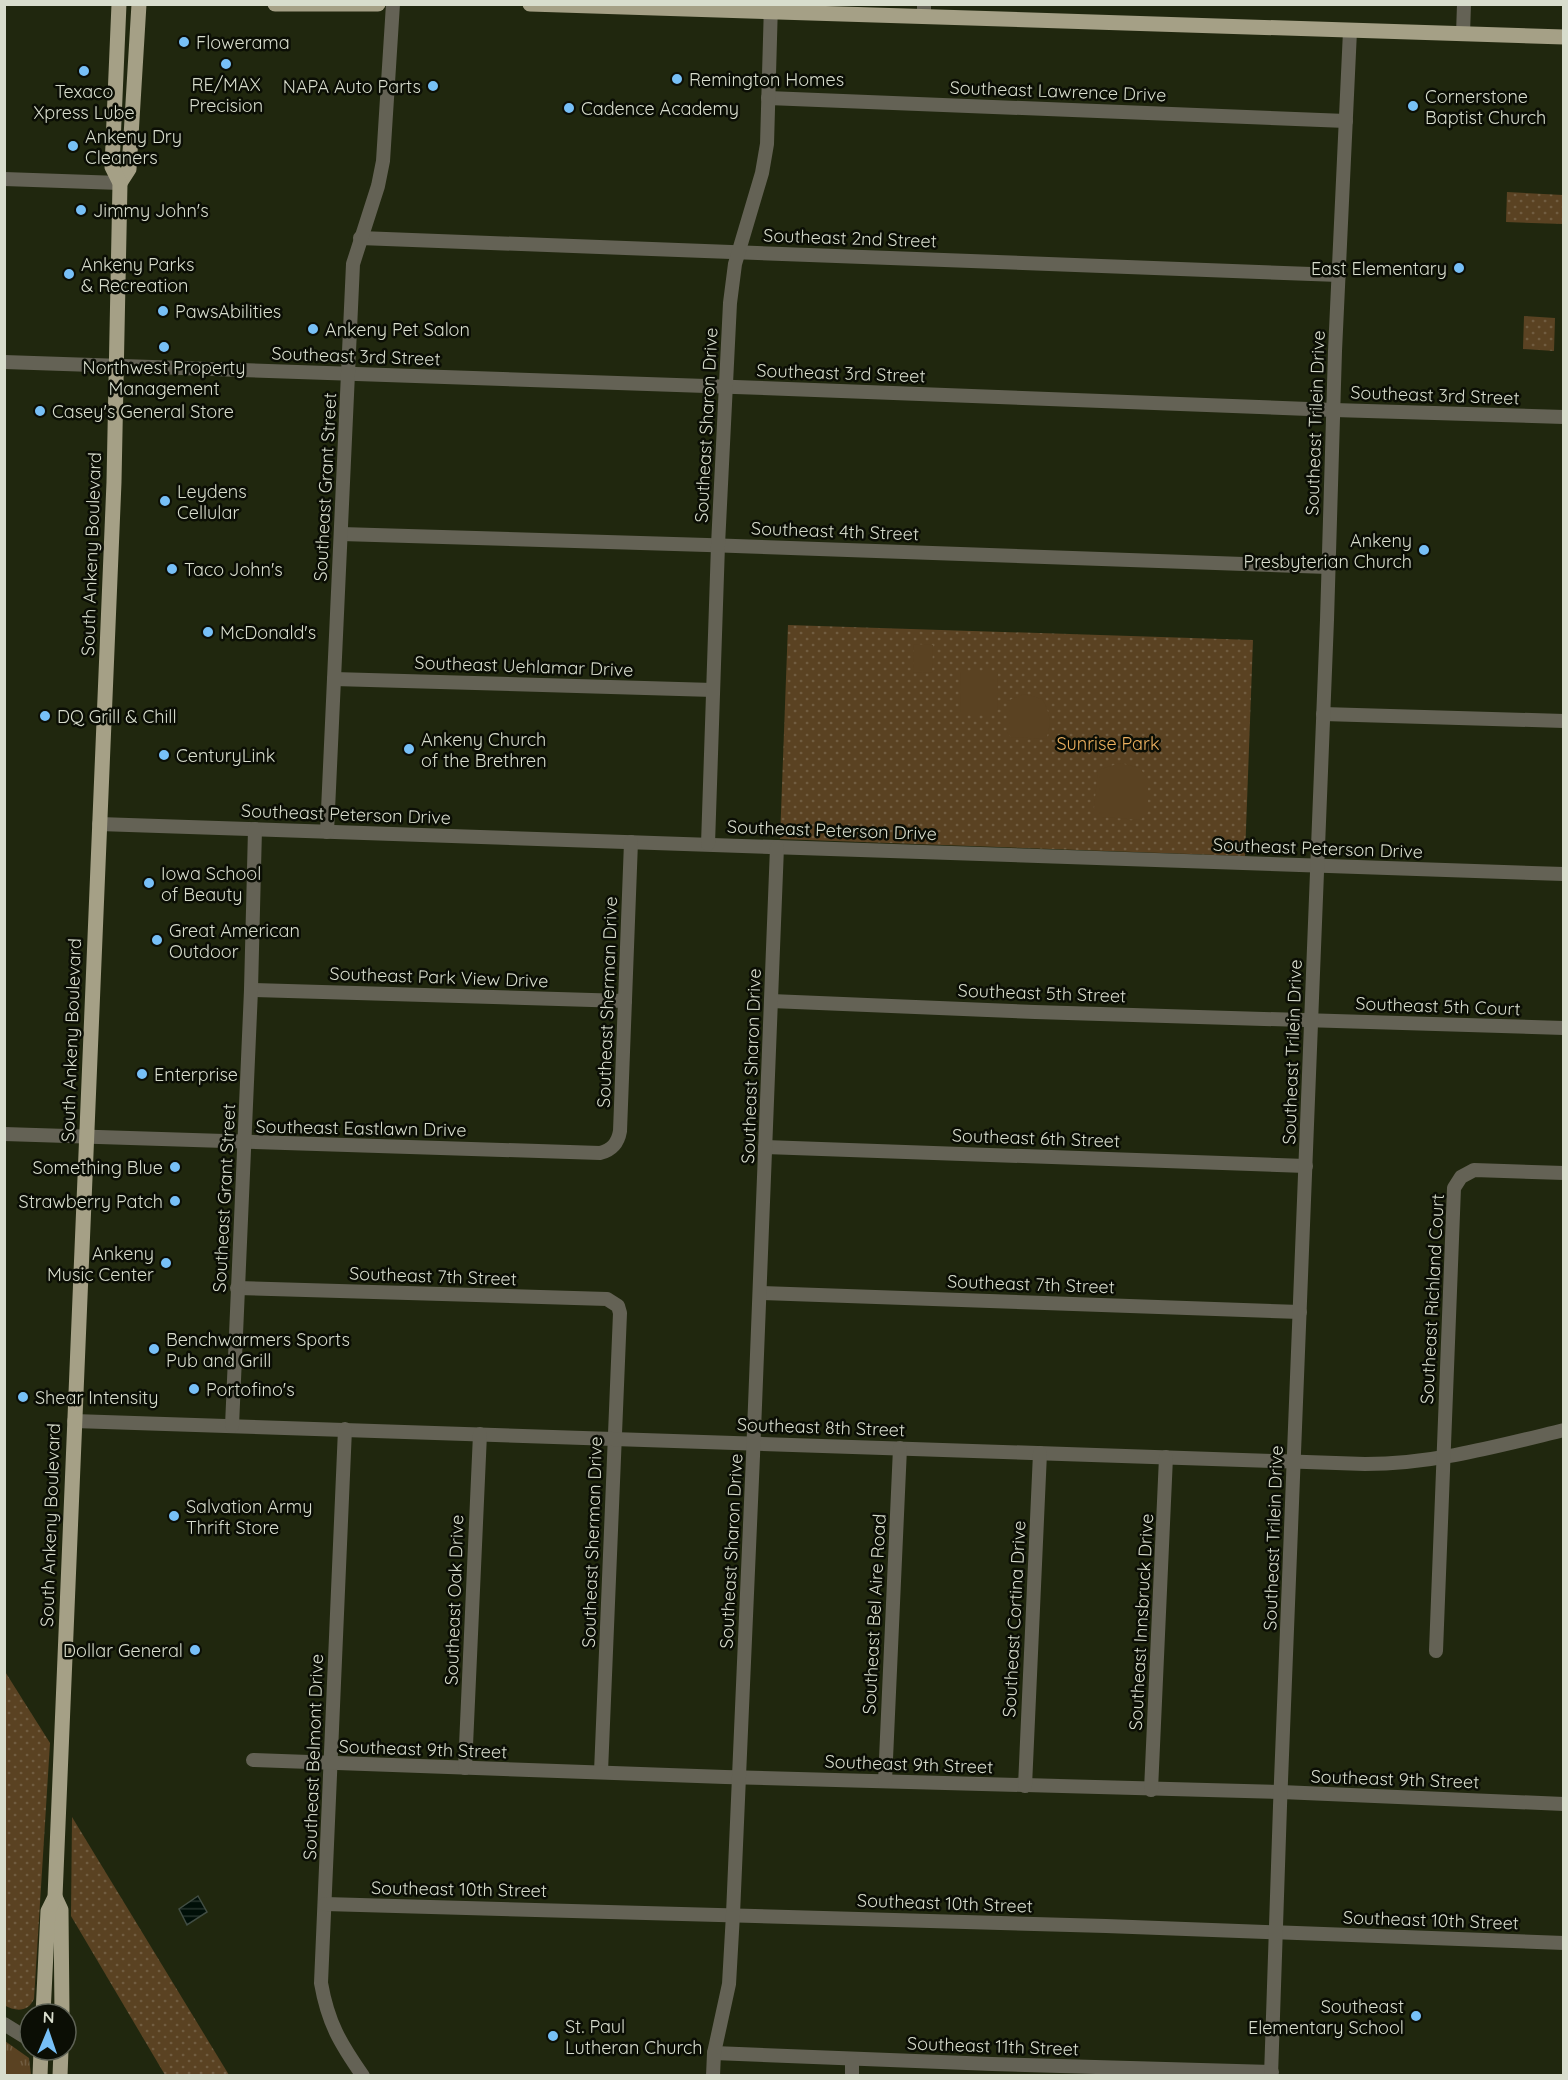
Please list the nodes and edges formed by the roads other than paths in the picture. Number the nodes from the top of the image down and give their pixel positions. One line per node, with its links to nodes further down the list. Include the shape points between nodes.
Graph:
1 (119, 4): 17 (main road, South Ankeny Boulevard, via 112,167)
2 (139, 4): 17 (main road, South Ankeny Boulevard, via 129,169)
3 (275, 4): 4 (main road)
4 (378, 4)
5 (393, 4): 18 (street, Southeast Grant Street, via 383,161)
6 (530, 4): 8 (main road)
7 (1464, 4): 12 (street)
8 (636, 6): 9 (main road)
9 (771, 8): 10 (main road); 14 (street, Southeast Sharon Drive)
10 (924, 11): 11 (main road)
11 (1350, 31): 12 (main road); 15 (street, Southeast Trilein Drive)
12 (1462, 34): 13 (main road)
13 (1563, 37)
14 (768, 98): 15 (street, Southeast Lawrence Drive); 19 (street, Southeast Sharon Drive, via 762,173)
15 (1346, 121): 20 (street, Southeast Trilein Drive)
16 (4, 178): 17 (street)
17 (120, 183): 22 (main road, South Ankeny Boulevard)
18 (360, 238): 19 (street, Southeast 2nd Street); 23 (street, Southeast Grant Street, via 353,264)
19 (738, 252): 20 (street, Southeast 2nd Street); 24 (street, Southeast Sharon Drive, via 730,303)
20 (1339, 275): 25 (street, Southeast Trilein Drive)
21 (4, 362): 22 (street, Southeast 3rd Street)
22 (118, 366): 23 (street, Southeast 3rd Street); 34 (main road, South Ankeny Boulevard)
23 (348, 374): 24 (street, Southeast 3rd Street); 27 (street, Southeast Grant Street)
24 (726, 386): 25 (street, Southeast 3rd Street); 28 (street, Southeast Sharon Drive)
25 (1334, 410): 26 (street, Southeast 3rd Street); 29 (street, Southeast Trilein Drive)
26 (1563, 417)
27 (341, 534): 28 (street, Southeast 4th Street); 30 (street, Southeast Grant Street)
28 (718, 545): 29 (street, Southeast 4th Street); 31 (street, Southeast Sharon Drive)
29 (1328, 567): 32 (street, Southeast Trilein Drive)
30 (334, 679): 31 (street, Southeast Uehlamar Drive); 36 (street, Southeast Grant Street)
31 (713, 690): 38 (street, Southeast Sharon Drive)
32 (1323, 714): 33 (street); 40 (street, Southeast Trilein Drive)
33 (1563, 721)
34 (99, 824): 35 (street, Southeast Peterson Drive); 48 (main road, South Ankeny Boulevard)
35 (255, 829): 36 (street, Southeast Peterson Drive); 42 (street, Southeast Grant Street)
36 (327, 832): 37 (street, Southeast Peterson Drive)
37 (631, 842): 38 (street, Southeast Peterson Drive); 43 (street, Southeast Sherman Drive)
38 (708, 844): 39 (street, Southeast Peterson Drive)
39 (777, 846): 40 (street, Southeast Peterson Drive); 44 (street, Southeast Sharon Drive)
40 (1317, 866): 41 (street, Southeast Peterson Drive); 45 (street, Southeast Trilein Drive)
41 (1563, 874)
42 (251, 990): 43 (street, Southeast Park View Drive); 49 (street, Southeast Grant Street)
43 (625, 1001): 51 (street, Southeast Sherman Drive, via 618,1140 614,1147)
44 (771, 1001): 45 (street, Southeast 5th Street); 50 (street, Southeast Sharon Drive)
45 (1311, 1020): 46 (street, Southeast 5th Court); 52 (street, Southeast Trilein Drive)
46 (1563, 1028)
47 (4, 1134): 48 (street, Southeast Eastlawn Drive)
48 (86, 1136): 49 (street, Southeast Eastlawn Drive); 58 (main road, South Ankeny Boulevard)
49 (245, 1143): 51 (street, Southeast Eastlawn Drive); 54 (street, Southeast Grant Street)
50 (765, 1147): 52 (street, Southeast 6th Street); 55 (street, Southeast Sharon Drive)
51 (600, 1153)
52 (1306, 1166): 56 (street, Southeast Trilein Drive)
53 (1563, 1173): 68 (street, Southeast Richland Court, via 1474,1170 1461,1177 1454,1188)
54 (237, 1288): 57 (street, Southeast 7th Street, via 607,1299 618,1306); 59 (street, Southeast Grant Street)
55 (760, 1293): 56 (street, Southeast 7th Street); 64 (street, Southeast Sharon Drive)
56 (1300, 1312): 69 (street, Southeast Trilein Drive)
57 (620, 1313): 63 (street, Southeast Sherman Drive)
58 (74, 1421): 59 (street, Southeast 8th Street); 81 (main road, South Ankeny Boulevard)
59 (232, 1426): 60 (street, Southeast 8th Street)
60 (345, 1430): 62 (street, Southeast 8th Street); 72 (street, Southeast Belmont Drive)
61 (1563, 1430): 68 (street, Southeast 8th Street)
62 (480, 1434): 63 (street, Southeast 8th Street); 73 (street, Southeast Oak Drive)
63 (614, 1438): 64 (street, Southeast 8th Street); 74 (street, Southeast Sherman Drive)
64 (754, 1443): 65 (street, Southeast 8th Street); 75 (street, Southeast Sharon Drive)
65 (900, 1448): 66 (street, Southeast 8th Street); 76 (street, Southeast Bel Aire Road)
66 (1040, 1453): 67 (street, Southeast 8th Street); 77 (street, Southeast Cortina Drive)
67 (1166, 1457): 69 (street, Southeast 8th Street); 78 (street, Southeast Innsbruck Drive)
68 (1443, 1458): 69 (street, Southeast 8th Street, via 1385,1464); 70 (street, Southeast Richland Court)
69 (1294, 1461): 79 (street, Southeast Trilein Drive)
70 (1436, 1651)
71 (253, 1760): 72 (street, Southeast 9th Street)
72 (330, 1764): 73 (street, Southeast 9th Street); 82 (street, Southeast Belmont Drive)
73 (465, 1767): 74 (street, Southeast 9th Street)
74 (601, 1772): 75 (street, Southeast 9th Street)
75 (738, 1777): 76 (street, Southeast 9th Street); 83 (street, Southeast Sharon Drive)
76 (885, 1782): 77 (street, Southeast 9th Street)
77 (1025, 1786): 78 (street, Southeast 9th Street)
78 (1151, 1790): 79 (street, Southeast 9th Street)
79 (1281, 1792): 80 (street, Southeast 9th Street); 84 (street, Southeast Trilein Drive)
80 (1563, 1804)
81 (55, 1897): 86 (main road, South Ankeny Boulevard, via 48,1911); 87 (main road, South Ankeny Boulevard, via 61,1910)
82 (325, 1904): 83 (street, Southeast 10th Street); 95 (street, Southeast Belmont Drive, via 323,1995 338,2041)
83 (733, 1914): 84 (street, Southeast 10th Street); 90 (street, Southeast Sharon Drive, via 729,1984)
84 (1276, 1932): 85 (street, Southeast 10th Street); 94 (street, Southeast Trilein Drive)
85 (1563, 1943)
86 (44, 2002)
87 (62, 2002)
88 (4, 2024): 89 (street)
89 (18, 2033)
90 (714, 2053): 91 (street, Southeast 11th Street); 96 (street, Southeast Sharon Drive)
91 (852, 2059): 92 (street, Southeast 11th Street); 97 (street)
92 (991, 2070): 93 (street, Southeast 11th Street)
93 (1132, 2072): 94 (street, Southeast 11th Street)
94 (1271, 2074)
95 (363, 2076)
96 (713, 2076)
97 (852, 2076)

